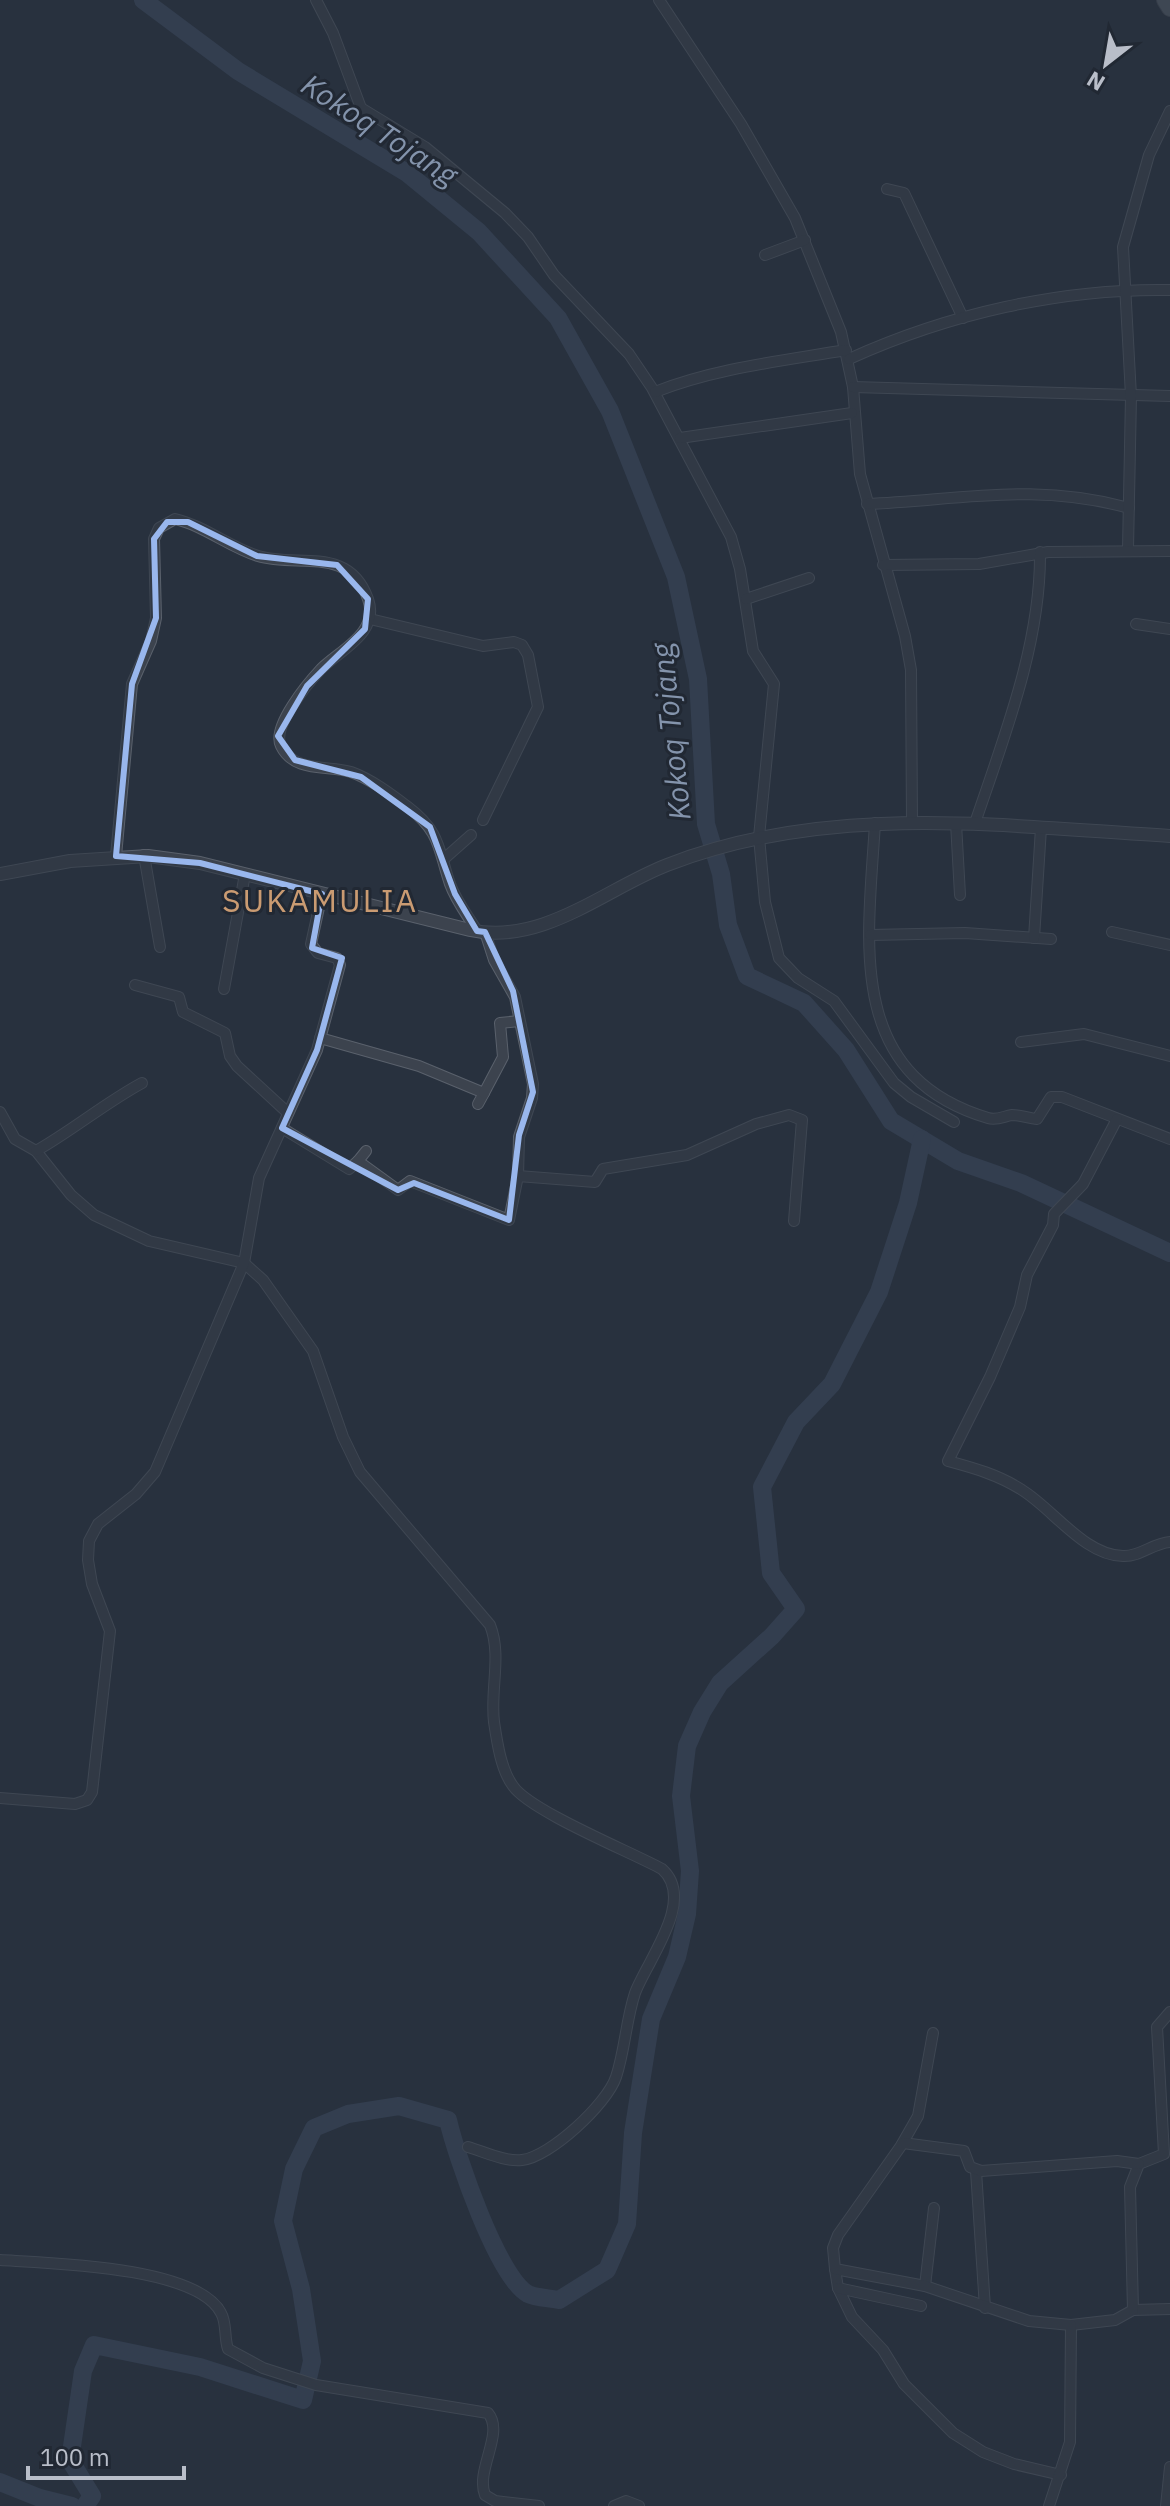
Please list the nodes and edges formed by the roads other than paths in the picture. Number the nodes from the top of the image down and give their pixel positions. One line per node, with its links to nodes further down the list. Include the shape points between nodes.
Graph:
1 (316, 0): 14 (street, via 361,108 425,147 505,213 554,275 629,354)
2 (659, 0): 7 (street, via 741,124)
3 (1165, 0): 4 (main road)
4 (1170, 8)
5 (1170, 111): 9 (street, via 1149,155 1125,232)
6 (887, 189): 11 (street, via 904,193)
7 (805, 240): 8 (street); 12 (street)
8 (765, 255)
9 (1123, 289): 10 (street); 11 (street); 15 (street)
10 (1170, 290)
11 (963, 318): 12 (street)
12 (848, 354): 13 (street); 14 (street, via 716,373)
13 (853, 387): 15 (street); 17 (street)
14 (655, 392): 18 (street)
15 (1131, 396): 16 (street); 20 (street)
16 (1170, 396)
17 (852, 413): 18 (street); 19 (street)
18 (680, 438): 26 (street, via 731,537)
19 (867, 504): 20 (street, via 1024,493); 24 (street)
20 (1129, 508): 21 (street)
21 (1128, 549): 22 (street); 23 (street)
22 (1170, 551)
23 (1040, 552): 24 (street, via 979,564); 34 (street, via 1037,606 1026,655)
24 (883, 565): 31 (street, via 911,670)
25 (809, 578): 26 (street)
26 (750, 598): 38 (street, via 753,651 774,684)
27 (370, 619): 30 (street, via 483,646 514,642 528,655 538,707); 40 (street, via 368,599 349,572 337,565 257,556 175,519 159,528 153,552 156,618 132,684); 41 (street, via 307,686 281,726 281,747 295,760 350,772 398,800 430,827)
28 (1136, 624): 29 (street)
29 (1170, 629)
30 (483, 820)
31 (912, 822): 32 (street); 33 (street)
32 (875, 823): 38 (street); 48 (street)
33 (956, 823): 34 (street); 45 (street)
34 (975, 823): 35 (street)
35 (1041, 828): 37 (street); 49 (street)
36 (471, 835): 41 (street)
37 (1170, 836)
38 (759, 837): 46 (street, via 631,880 549,922); 65 (street, via 765,902 779,958 798,978 834,1001 894,1083)
39 (144, 855): 40 (street); 43 (street); 52 (street)
40 (116, 856): 42 (street)
41 (445, 858): 46 (street, via 450,883)
42 (0, 874)
43 (245, 874): 44 (street); 54 (street)
44 (322, 894): 46 (street); 56 (street, via 311,944 340,965)
45 (960, 895)
46 (481, 932): 55 (street, via 513,991)
47 (1112, 932): 51 (street)
48 (870, 935): 49 (street); 64 (street, via 871,976 887,1043 910,1072 946,1101 993,1120 1011,1115 1040,1118 1056,1097)
49 (1034, 938): 50 (street)
50 (1051, 939)
51 (1170, 945)
52 (160, 947)
53 (135, 985): 63 (street, via 179,997 183,1012 225,1033 237,1066)
54 (224, 989)
55 (519, 1021): 60 (street, via 500,1023 503,1057); 71 (street, via 533,1092 519,1137)
56 (320, 1038): 60 (street, via 419,1066); 63 (street)
57 (1021, 1042): 58 (street, via 1084,1034)
58 (1170, 1056)
59 (142, 1083): 68 (street)
60 (484, 1093): 61 (street)
61 (478, 1104)
62 (0, 1112): 68 (street, via 15,1139)
63 (288, 1113): 66 (street)
64 (1117, 1119): 67 (street); 74 (street, via 1027,1275 1020,1307 952,1462 1018,1487 1080,1538 1111,1555 1135,1555)
65 (954, 1122)
66 (282, 1128): 70 (street, via 349,1169); 73 (street, via 259,1178)
67 (1170, 1139)
68 (36, 1151): 73 (street, via 94,1215 149,1241)
69 (366, 1151): 70 (street)
70 (358, 1161): 71 (street, via 398,1190 410,1181 505,1220)
71 (518, 1176): 72 (street, via 595,1182 603,1169 687,1155 789,1115 802,1120)
72 (794, 1221)
73 (244, 1263): 75 (street, via 155,1472 98,1524 89,1541 92,1584 110,1631 92,1792 82,1803); 79 (street, via 268,1286 313,1351 360,1472 490,1625 496,1651 494,1723 514,1788 670,1878 668,1931 635,1994 615,2081 598,2106 558,2142 527,2160)
74 (1170, 1542)
75 (0, 1798)
76 (1170, 2012): 80 (street, via 1157,2027)
77 (933, 2033): 78 (street, via 918,2116)
78 (902, 2144): 82 (street, via 964,2151); 85 (street, via 838,2235)
79 (468, 2147)
80 (1167, 2154): 81 (street)
81 (1139, 2164): 82 (street); 91 (street, via 1130,2187)
82 (976, 2171): 89 (street)
83 (934, 2208): 86 (street)
84 (0, 2260): 95 (street, via 150,2276 184,2285 221,2311 230,2352 291,2378 488,2413 493,2426 483,2475 485,2495)
85 (835, 2269): 86 (street); 87 (street)
86 (925, 2286): 89 (street)
87 (838, 2288): 88 (street); 94 (street, via 852,2317 883,2350 904,2384 953,2433 983,2452)
88 (921, 2306)
89 (985, 2308): 92 (street, via 1029,2321)
90 (1170, 2309): 91 (street)
91 (1133, 2310): 92 (street, via 1115,2320)
92 (1071, 2325): 94 (street, via 1070,2442)
93 (1170, 2467): 99 (street)
94 (1061, 2475): 98 (street)
95 (539, 2506)
96 (614, 2506): 97 (street, via 626,2501)
97 (639, 2506)
98 (1049, 2506)
99 (1166, 2506)

